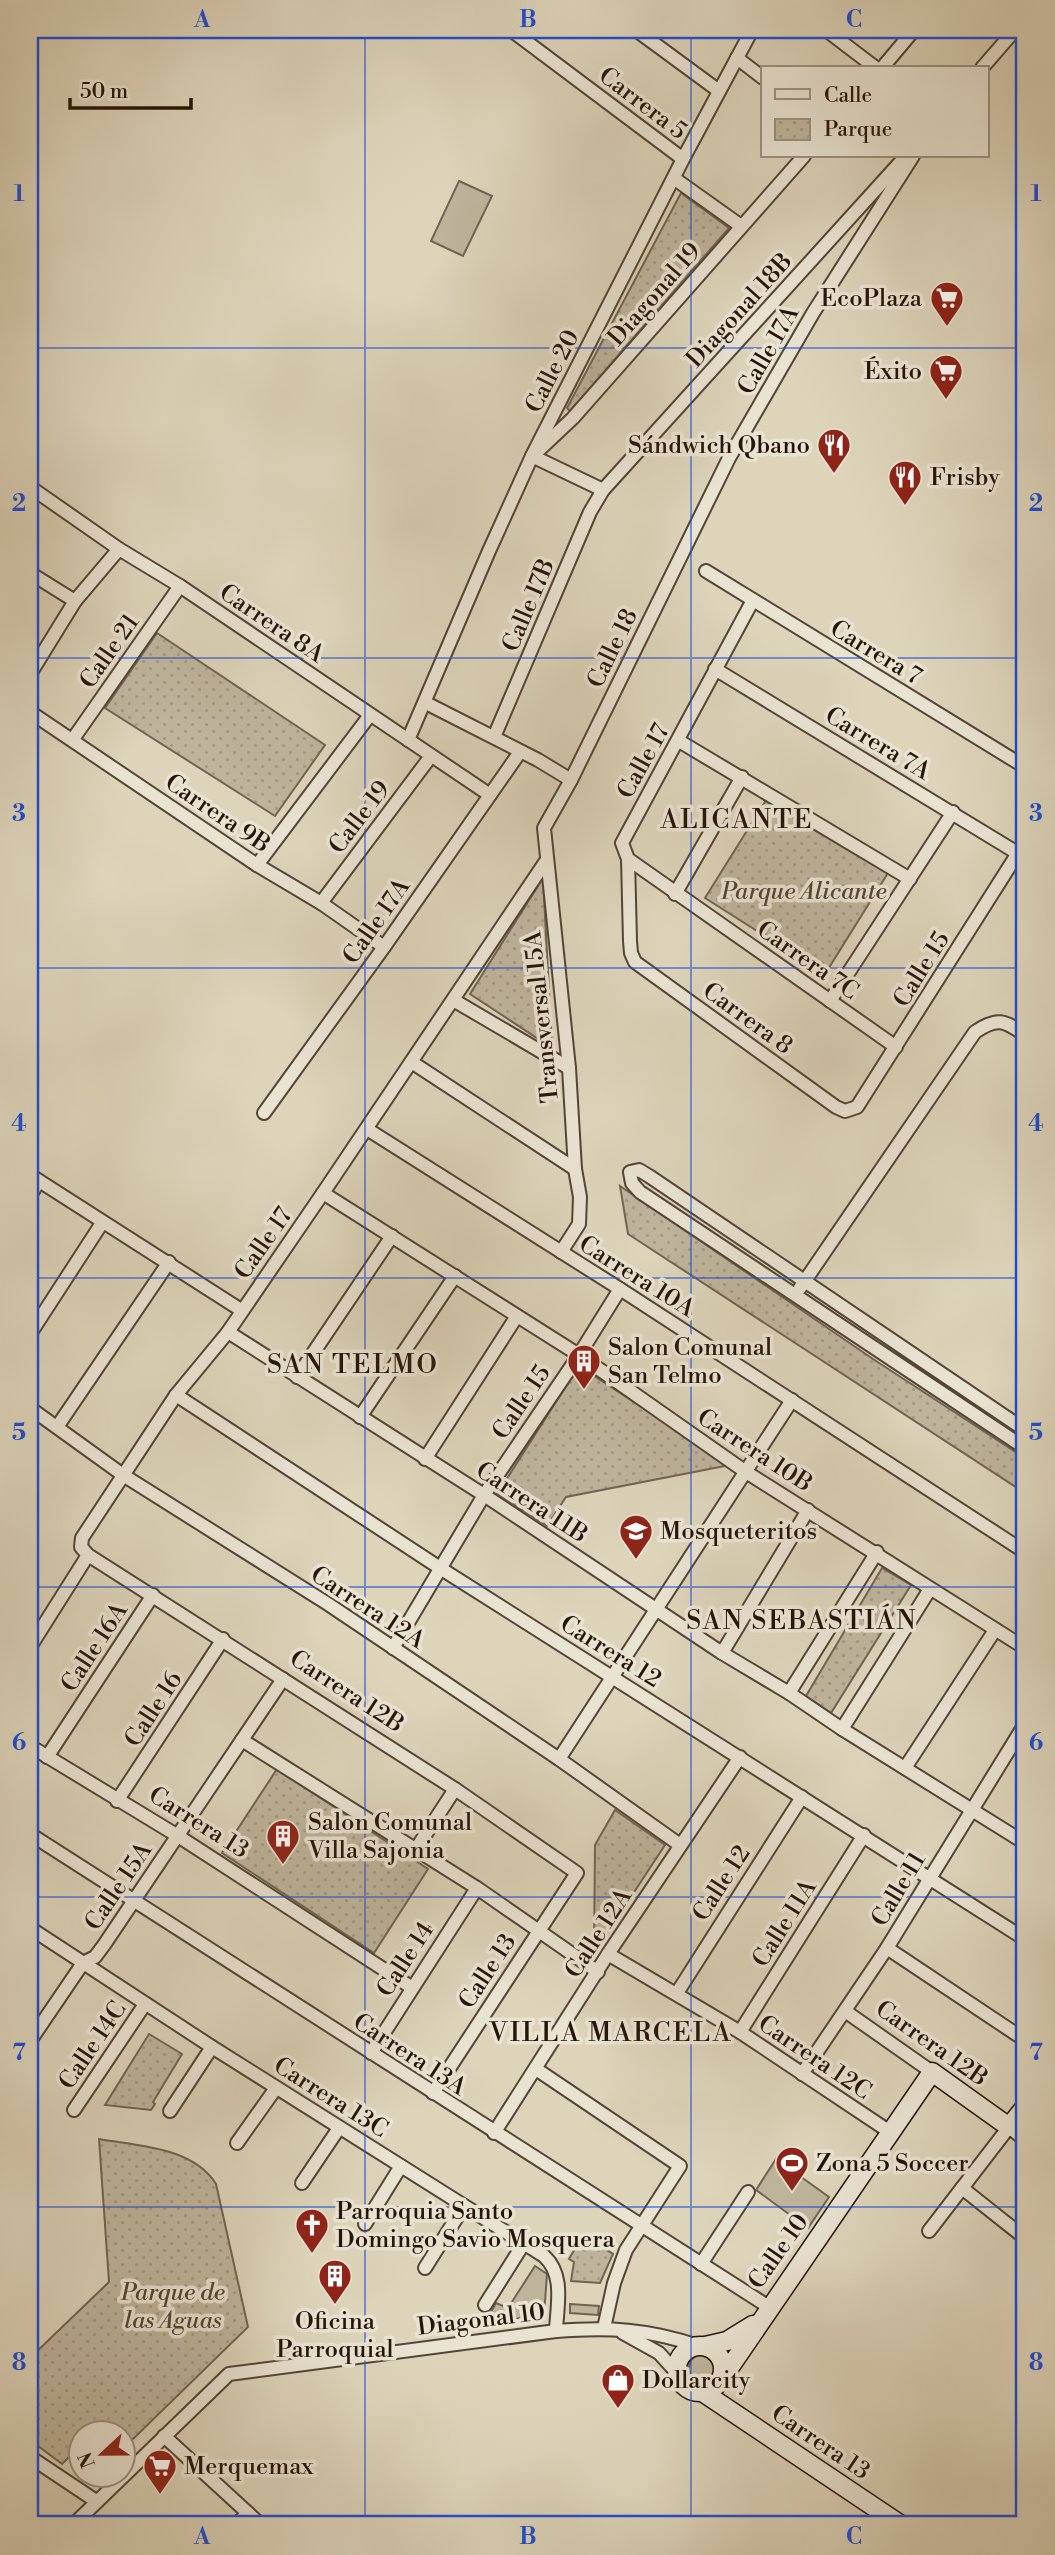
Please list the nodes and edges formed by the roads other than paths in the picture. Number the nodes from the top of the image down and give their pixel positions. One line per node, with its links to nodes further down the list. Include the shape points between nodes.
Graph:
1 (511, 30): 16 (street, Carrera 5)
2 (636, 30): 12 (street)
3 (752, 30): 7 (street, Calle 20)
4 (826, 30): 8 (street)
5 (914, 30): 9 (street)
6 (1015, 30): 10 (street)
7 (737, 58): 11 (street); 12 (street, Calle 20)
8 (873, 66)
9 (884, 66)
10 (984, 66)
11 (761, 76)
12 (719, 91): 16 (street, Calle 20)
13 (802, 158): 18 (street, Diagonal 19)
14 (904, 158): 21 (street, Diagonal 18B)
15 (912, 158): 22 (street, Calle 17A, via 813,313 729,458)
16 (683, 159): 17 (street, Calle 20)
17 (675, 179): 18 (street, Carrera 5); 19 (street, Calle 20)
18 (741, 226): 19 (street, Diagonal 19, via 573,418)
19 (532, 456): 21 (street); 31 (street, Calle 20)
20 (30, 487): 23 (street, Carrera 8A)
21 (603, 490): 34 (street, Calle 17B)
22 (691, 536): 42 (street, Calle 18)
23 (119, 549): 26 (street, Carrera 8A); 28 (street)
24 (706, 571): 27 (street, Carrera 7)
25 (30, 573): 28 (street)
26 (180, 586): 33 (street, Carrera 8A); 35 (street, Calle 21)
27 (753, 600): 29 (street, Calle 17); 40 (street, Carrera 7)
28 (75, 601): 30 (street)
29 (715, 669): 37 (street, Calle 17); 44 (street, Carrera 7A)
30 (30, 672)
31 (426, 703): 34 (street); 36 (street, Calle 20)
32 (30, 712): 35 (street, Carrera 9B)
33 (370, 715): 36 (street, Carrera 8A); 48 (street)
34 (494, 737): 38 (street)
35 (73, 739): 48 (street, Carrera 9B)
36 (408, 740): 39 (street, Carrera 8A)
37 (679, 741): 41 (street); 46 (street, Calle 17, via 622,843)
38 (520, 751): 42 (street); 43 (street, Calle 17A)
39 (430, 756): 43 (street, Carrera 8A); 51 (street, Calle 19)
40 (1025, 767)
41 (741, 777): 49 (street); 50 (street)
42 (571, 780): 47 (street, Transversal 15A, via 544,828)
43 (490, 795): 52 (street, Calle 17A)
44 (953, 812): 45 (street, Carrera 7A); 49 (street)
45 (1022, 848): 57 (street, Calle 15)
46 (628, 859): 50 (street, Carrera 7C); 53 (street, Calle 17)
47 (546, 861): 54 (street, Calle 17); 59 (street, Transversal 15A)
48 (257, 865): 51 (street, Carrera 9B)
49 (910, 879): 55 (street)
50 (675, 894): 55 (street, Carrera 7C)
51 (321, 903): 52 (street, Carrera 9B)
52 (384, 947): 61 (street, Calle 17A)
53 (631, 953): 60 (street, Carrera 8, via 635,962)
54 (454, 1001): 58 (street, Calle 17); 59 (street)
55 (830, 1001): 57 (street, Carrera 7C)
56 (1025, 1035): 72 (street, via 998,1021 975,1032)
57 (896, 1047): 60 (street, Calle 15, via 857,1107)
58 (413, 1063): 62 (street, Calle 17); 63 (street)
59 (569, 1068): 63 (street, Transversal 15A)
60 (845, 1111)
61 (264, 1113)
62 (367, 1129): 65 (street, Calle 17); 69 (street, Carrera 10A)
63 (575, 1169): 69 (street, Transversal 15A, via 579,1224)
64 (34, 1178): 66 (street); 67 (street)
65 (324, 1193): 68 (street, Carrera 10B); 75 (street, Calle 17)
66 (30, 1196)
67 (102, 1223): 70 (street); 78 (street)
68 (393, 1236): 71 (street, Carrera 10B); 80 (street)
69 (561, 1252): 73 (street, Carrera 10A)
70 (169, 1262): 75 (street); 85 (street)
71 (456, 1276): 76 (street, Carrera 10B); 84 (street)
72 (804, 1282): 74 (street); 74 (street, via 649,1176 639,1170 630,1172 640,1192); 86 (street)
73 (620, 1289): 79 (street, Calle 15); 82 (street, Carrera 10A)
74 (794, 1296): 87 (street)
75 (241, 1310): 77 (street, Calle 17)
76 (517, 1316): 79 (street, Carrera 10B); 88 (street)
77 (228, 1332): 80 (street, Carrera 11B); 81 (street, Calle 17)
78 (30, 1334)
79 (579, 1355): 89 (street, Carrera 10B); 91 (street, Calle 15)
80 (297, 1377): 84 (street, Carrera 11B)
81 (176, 1395): 90 (street, Calle 17); 96 (street, Carrera 12)
82 (792, 1400): 89 (street); 94 (street, Carrera 10A)
83 (30, 1408): 85 (street, Carrera 12A)
84 (360, 1417): 88 (street, Carrera 11B)
85 (57, 1427): 90 (street, Carrera 12A)
86 (1025, 1430)
87 (1025, 1448)
88 (425, 1459): 91 (street, Carrera 11B)
89 (746, 1472): 92 (street, Carrera 10B); 99 (street)
90 (123, 1475): 95 (street, Calle 17, via 82,1538 81,1547); 103 (street, Carrera 12A)
91 (484, 1495): 96 (street, Calle 15); 99 (street, Carrera 11B)
92 (808, 1510): 93 (street, Carrera 10B); 105 (street)
93 (877, 1552): 97 (street, Carrera 10B); 108 (street)
94 (1025, 1552)
95 (88, 1555): 98 (street, Carrera 12B); 102 (street, Calle 17)
96 (440, 1568): 103 (street, Calle 15); 106 (street, Carrera 12)
97 (930, 1589): 100 (street, Carrera 10B); 110 (street)
98 (153, 1595): 101 (street, Carrera 12B); 113 (street, Calle 16A)
99 (658, 1609): 105 (street, Carrera 11B); 106 (street)
100 (996, 1630): 104 (street, Carrera 10B); 116 (street)
101 (223, 1639): 107 (street, Carrera 12B); 119 (street, Calle 16)
102 (30, 1647)
103 (393, 1648): 115 (street, Carrera 12A)
104 (1025, 1648)
105 (722, 1653): 108 (street, Carrera 11B)
106 (612, 1676): 114 (street, Carrera 12); 115 (street)
107 (283, 1679): 111 (street, Calle 15A); 117 (street, Carrera 12B)
108 (789, 1693): 110 (street, Carrera 11B)
109 (1025, 1724): 120 (street, Calle 11)
110 (842, 1730): 116 (street, Carrera 11B)
111 (242, 1740): 123 (street, Calle 15A); 126 (street)
112 (30, 1746): 113 (street, Carrera 13)
113 (47, 1757): 119 (street, Carrera 13)
114 (740, 1757): 118 (street, Carrera 12); 125 (street, Calle 12A)
115 (559, 1759): 125 (street, Carrera 12A)
116 (905, 1768): 120 (street, Carrera 11B)
117 (455, 1789): 126 (street); 127 (street, Carrera 12B)
118 (802, 1797): 122 (street, Carrera 12); 139 (street, Calle 12)
119 (117, 1801): 123 (street, Carrera 13)
120 (972, 1809): 124 (street, Carrera 11B); 128 (street, Calle 11)
121 (30, 1833): 130 (street, Carrera 13A)
122 (864, 1835): 128 (street, Carrera 12); 142 (street, Calle 11A)
123 (178, 1836): 130 (street, Calle 15A); 138 (street, Carrera 13)
124 (1025, 1843)
125 (680, 1845): 135 (street, Calle 12A)
126 (415, 1849): 129 (street)
127 (577, 1873): 132 (street, Calle 13)
128 (930, 1877): 133 (street, Carrera 12); 134 (street, Calle 11)
129 (477, 1888): 132 (street); 138 (street, Calle 14)
130 (134, 1900): 136 (street, Calle 15A, via 95,1957); 146 (street, Carrera 13A)
131 (30, 1928): 136 (street, Carrera 13C)
132 (539, 1930): 137 (street); 151 (street, Calle 13)
133 (1025, 1939)
134 (887, 1948): 141 (street, Calle 11); 143 (street)
135 (608, 1954): 137 (street, Calle 12A); 139 (street, Carrera 12C)
136 (83, 1963): 140 (street, Carrera 13C); 144 (street, Calle 15A)
137 (598, 1972): 147 (street, Calle 12A)
138 (411, 1987): 146 (street, Calle 14)
139 (677, 1993): 142 (street, Carrera 12C)
140 (145, 2004): 145 (street, Carrera 13C); 153 (street, Calle 14C)
141 (845, 2011): 148 (street, Carrera 12B); 149 (street, Calle 11)
142 (740, 2032): 149 (street, Carrera 12C)
143 (1025, 2040)
144 (30, 2041)
145 (212, 2047): 150 (street, Carrera 13C); 154 (street)
146 (370, 2053): 151 (street, Carrera 13A)
147 (536, 2069): 158 (street, Calle 12A); 167 (street, via 680,2166)
148 (932, 2072): 155 (street, Carrera 12B); 157 (street, Calle 10)
149 (803, 2074): 157 (street, Carrera 12C)
150 (276, 2088): 156 (street, Carrera 13C); 160 (street)
151 (433, 2093): 158 (street, Carrera 13A)
152 (1025, 2107): 155 (street)
153 (74, 2110)
154 (170, 2111)
155 (1009, 2127): 159 (street, Carrera 12B); 163 (street)
156 (339, 2128): 161 (street, Carrera 13C); 162 (street)
157 (890, 2132): 174 (street, Calle 10)
158 (495, 2133): 167 (street, Carrera 13A)
159 (1025, 2140)
160 (237, 2143)
161 (401, 2166): 165 (street, Carrera 13C); 166 (street)
162 (302, 2183)
163 (962, 2188): 168 (street); 169 (street)
164 (748, 2192): 171 (street)
165 (464, 2206): 170 (street, Carrera 13C); 172 (street)
166 (365, 2224)
167 (640, 2227): 171 (street, Carrera 13A); 175 (street, via 614,2283)
168 (929, 2231)
169 (1025, 2238)
170 (524, 2243): 173 (street); 176 (street, Carrera 13C, via 557,2272)
171 (701, 2264): 174 (street, Carrera 13A)
172 (425, 2268)
173 (485, 2305)
174 (765, 2313): 177 (street, Calle 10, via 734,2338); 179 (street, Calle 10)
175 (609, 2328): 176 (street, Diagonal 10); 177 (street, Diagonal 10, via 664,2335); 178 (street, via 659,2353)
176 (556, 2331): 180 (street, Diagonal 10, via 229,2374)
177 (702, 2346): 178 (street, via 682,2355); 179 (street, via 713,2350 723,2364)
178 (677, 2373): 179 (street, via 689,2390)
179 (713, 2390): 187 (street, Carrera 13)
180 (164, 2436): 182 (street); 183 (street)
181 (30, 2457): 182 (street)
182 (96, 2501): 184 (street)
183 (248, 2513): 185 (street); 186 (street)
184 (74, 2525)
185 (236, 2525)
186 (261, 2525)
187 (901, 2525)

